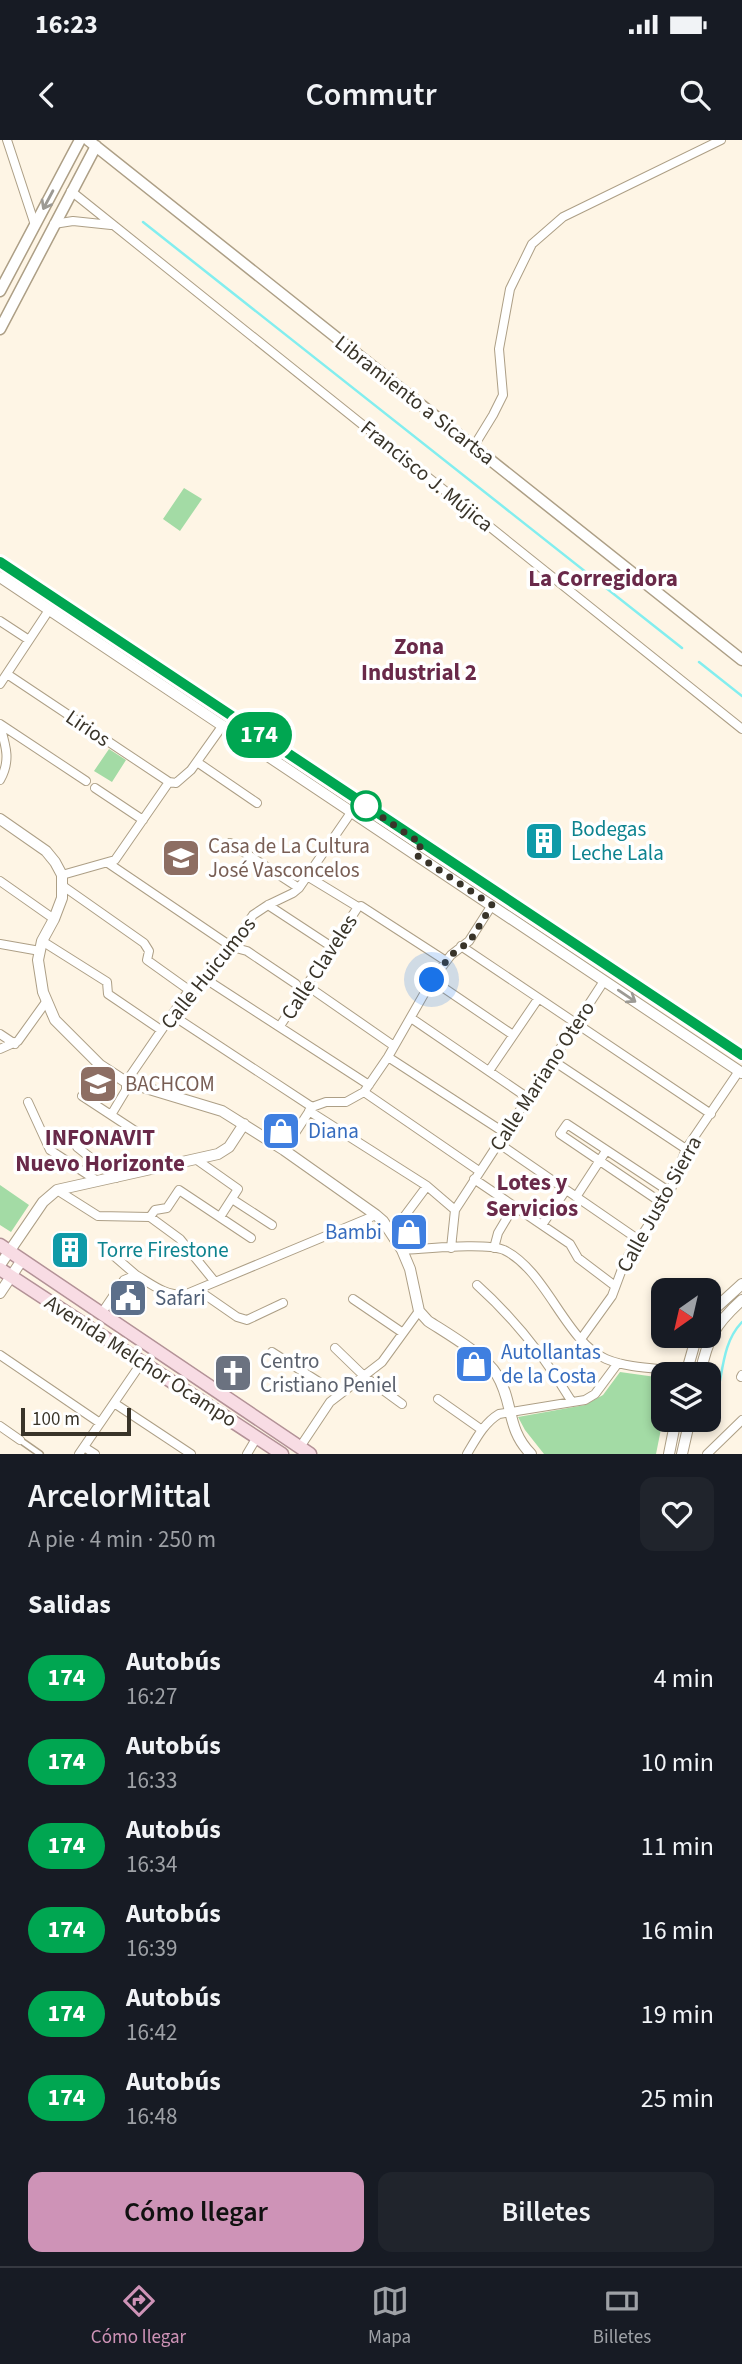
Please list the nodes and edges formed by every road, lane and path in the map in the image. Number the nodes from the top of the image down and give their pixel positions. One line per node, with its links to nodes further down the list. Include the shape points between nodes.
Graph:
1 (7, 140): 7 (street)
2 (80, 140): 7 (main road, one-way to 7)
3 (721, 140): 12 (street, via 563,217 532,244 510,289 499,349 503,395)
4 (92, 143): 5 (main road); 12 (main road, Libramiento a Sicartsa)
5 (71, 191): 6 (main road); 8 (street, Francisco J. Mújica)
6 (54, 224): 8 (street); 10 (main road)
7 (35, 225): 9 (main road)
8 (111, 225): 27 (street, Francisco J. Mújica)
9 (0, 291)
10 (4, 310): 11 (main road)
11 (0, 329)
12 (474, 446): 21 (main road, Libramiento a Sicartsa)
13 (0, 562): 14 (street)
14 (20, 575): 16 (street); 20 (street)
15 (0, 577): 16 (street)
16 (13, 586): 17 (street)
17 (49, 610): 19 (street); 22 (street)
18 (0, 621): 19 (street)
19 (29, 640): 23 (street)
20 (142, 655): 22 (street); 28 (street)
21 (742, 660)
22 (135, 666): 26 (street)
23 (7, 674): 24 (street); 32 (street, Lirios)
24 (0, 684)
25 (0, 725): 30 (street, via 8,764); 31 (street)
26 (222, 725): 28 (street); 29 (street)
27 (742, 729)
28 (286, 760): 35 (street); 39 (street)
29 (197, 762): 32 (street, via 176,783); 34 (street)
30 (0, 780)
31 (86, 781)
32 (169, 782): 37 (street)
33 (95, 788): 37 (street)
34 (257, 803)
35 (352, 811): 40 (street); 42 (street, Calle Huicumos)
36 (0, 819): 44 (street, via 46,851)
37 (143, 820): 41 (street, via 118,858)
38 (230, 843): 45 (street)
39 (422, 844): 40 (street); 50 (street)
40 (415, 854): 47 (street)
41 (108, 863): 44 (street); 54 (street)
42 (307, 876): 45 (street, Calle Huicumos); 48 (street)
43 (0, 881): 49 (street)
44 (62, 881): 49 (street, via 62,898); 63 (street, via 144,943 149,951 147,960)
45 (299, 888): 46 (street, Calle Huicumos)
46 (268, 905): 54 (street, Calle Huicumos, via 253,915); 55 (street)
47 (492, 905): 53 (street, via 470,941); 56 (street)
48 (358, 907): 55 (street, Calle Claveles); 57 (street)
49 (54, 919): 52 (street)
50 (565, 938): 56 (street); 71 (street)
51 (1, 942): 52 (street)
52 (41, 946): 65 (street, via 38,970); 70 (street, via 107,982 108,994)
53 (461, 946): 57 (street); 64 (street)
54 (232, 947): 58 (street, Calle Huicumos); 61 (street, via 247,951)
55 (332, 947): 62 (street, Calle Claveles)
56 (558, 950): 60 (street)
57 (446, 961): 59 (street)
58 (204, 978): 63 (street, Calle Huicumos); 69 (street)
59 (432, 980): 67 (street); 73 (street)
60 (604, 981): 68 (street, Calle Mariano Otero); 75 (street, one-way to 75)
61 (296, 984): 62 (street)
62 (306, 985): 69 (street, Calle Claveles); 76 (street)
63 (189, 990): 66 (street, Calle Huicumos)
64 (538, 999): 68 (street); 73 (street)
65 (46, 1002): 74 (street); 83 (street, via 55,1020 100,1065)
66 (172, 1015): 70 (street, Calle Huicumos); 88 (street)
67 (411, 1018): 76 (street); 81 (street)
68 (576, 1023): 80 (street, Calle Mariano Otero); 89 (street)
69 (280, 1026): 84 (street)
70 (161, 1030): 83 (street, Calle Huicumos)
71 (709, 1033): 75 (street); 78 (street)
72 (0, 1034): 74 (street)
73 (513, 1035): 81 (street)
74 (15, 1044): 77 (street)
75 (701, 1045): 82 (street)
76 (394, 1046): 79 (street)
77 (0, 1049)
78 (742, 1055)
79 (388, 1056): 84 (street); 92 (street)
80 (552, 1060): 86 (street, Calle Mariano Otero); 96 (street)
81 (489, 1071): 86 (street)
82 (741, 1072): 89 (street, Calle Justo Sierra)
83 (126, 1082): 90 (street, Calle Huicumos); 91 (street, via 222,1111)
84 (367, 1089): 88 (street, via 346,1102 326,1102); 101 (street)
85 (82, 1096): 90 (street)
86 (528, 1097): 92 (street, Calle Mariano Otero)
87 (28, 1102): 104 (street, via 50,1150)
88 (310, 1109): 97 (street); 105 (street)
89 (711, 1114): 96 (street, Calle Justo Sierra)
90 (111, 1115): 94 (street)
91 (244, 1124): 97 (street); 99 (street, via 229,1147)
92 (505, 1133): 95 (street, Calle Mariano Otero)
93 (76, 1140): 102 (street, via 77,1147)
94 (149, 1140)
95 (498, 1143): 101 (street, Calle Mariano Otero); 107 (street)
96 (686, 1149): 108 (street, Calle Justo Sierra)
97 (284, 1150): 114 (street)
98 (606, 1151): 100 (street); 100 (street, via 567,1124 561,1134); 108 (street)
99 (197, 1160): 102 (street); 110 (street, via 238,1189)
100 (599, 1161): 109 (street); 111 (street)
101 (479, 1171): 103 (street, Calle Mariano Otero)
102 (117, 1178): 104 (street)
103 (474, 1179): 112 (street); 113 (street, Calle Mariano Otero)
104 (96, 1180): 106 (street)
105 (427, 1186): 113 (street); 119 (street)
106 (57, 1189): 115 (street, via 98,1216); 122 (street)
107 (566, 1190): 109 (street); 117 (street)
108 (670, 1192): 111 (street, Calle Justo Sierra)
109 (576, 1197): 121 (street)
110 (232, 1199): 116 (street); 118 (street)
111 (662, 1203): 121 (street, Calle Justo Sierra)
112 (514, 1206): 117 (street); 124 (street)
113 (455, 1210): 123 (street, Calle Mariano Otero)
114 (376, 1215): 119 (street); 131 (street)
115 (150, 1217): 116 (street, via 155,1210 167,1208 179,1190); 131 (street, via 180,1239)
116 (220, 1217): 120 (street)
117 (542, 1225): 134 (street)
118 (272, 1226)
119 (392, 1233): 125 (street)
120 (251, 1238)
121 (639, 1240): 134 (street, Calle Justo Sierra)
122 (5, 1248): 127 (main road, Avenida Melchor Ocampo); 128 (street)
123 (452, 1248): 124 (street); 125 (street)
124 (494, 1248): 144 (street, via 526,1268)
125 (402, 1250): 141 (street)
126 (114, 1256): 129 (street)
127 (22, 1260): 130 (street); 142 (main road, Avenida Melchor Ocampo)
128 (0, 1267): 130 (main road, Avenida Melchor Ocampo)
129 (136, 1275): 135 (street, via 172,1295); 142 (street, via 124,1280)
130 (12, 1276): 136 (street); 148 (main road, Avenida Melchor Ocampo)
131 (215, 1282): 135 (street)
132 (742, 1284): 140 (street)
133 (477, 1285): 156 (street, via 520,1329)
134 (615, 1286): 144 (street, Calle Justo Sierra)
135 (198, 1290): 139 (street, via 247,1320)
136 (0, 1293)
137 (353, 1299): 143 (street)
138 (742, 1300): 149 (street, via 720,1320)
139 (284, 1303)
140 (721, 1303)
141 (419, 1311): 143 (street); 160 (street, via 495,1371)
142 (101, 1314): 153 (main road, Avenida Melchor Ocampo)
143 (403, 1333): 152 (street)
144 (581, 1339): 150 (street, via 603,1358)
145 (335, 1348): 152 (street)
146 (272, 1352): 154 (street)
147 (0, 1355): 162 (street)
148 (142, 1362): 157 (street); 159 (main road, Avenida Melchor Ocampo)
149 (703, 1362)
150 (618, 1363): 151 (street); 156 (street, via 594,1394)
151 (651, 1368)
152 (365, 1377): 154 (street); 158 (street)
153 (221, 1394): 159 (main road); 170 (main road, Avenida Melchor Ocampo)
154 (338, 1394): 170 (street)
155 (438, 1399): 164 (street)
156 (572, 1402): 160 (street)
157 (114, 1403): 162 (street); 173 (street)
158 (402, 1404)
159 (212, 1408): 167 (main road, Avenida Melchor Ocampo)
160 (510, 1412): 164 (street, via 490,1419); 177 (street, via 518,1441)
161 (742, 1420): 180 (street)
162 (100, 1423): 169 (street)
163 (0, 1426): 168 (street)
164 (482, 1430): 176 (street)
165 (673, 1432): 178 (street)
166 (687, 1432): 179 (street)
167 (257, 1437): 174 (street); 175 (main road, Avenida Melchor Ocampo)
168 (20, 1440): 171 (street)
169 (82, 1450): 172 (street)
170 (305, 1451)
171 (40, 1454)
172 (95, 1454)
173 (191, 1454)
174 (247, 1454)
175 (282, 1454)
176 (467, 1454)
177 (531, 1454)
178 (669, 1454)
179 (682, 1454)
180 (707, 1454)

